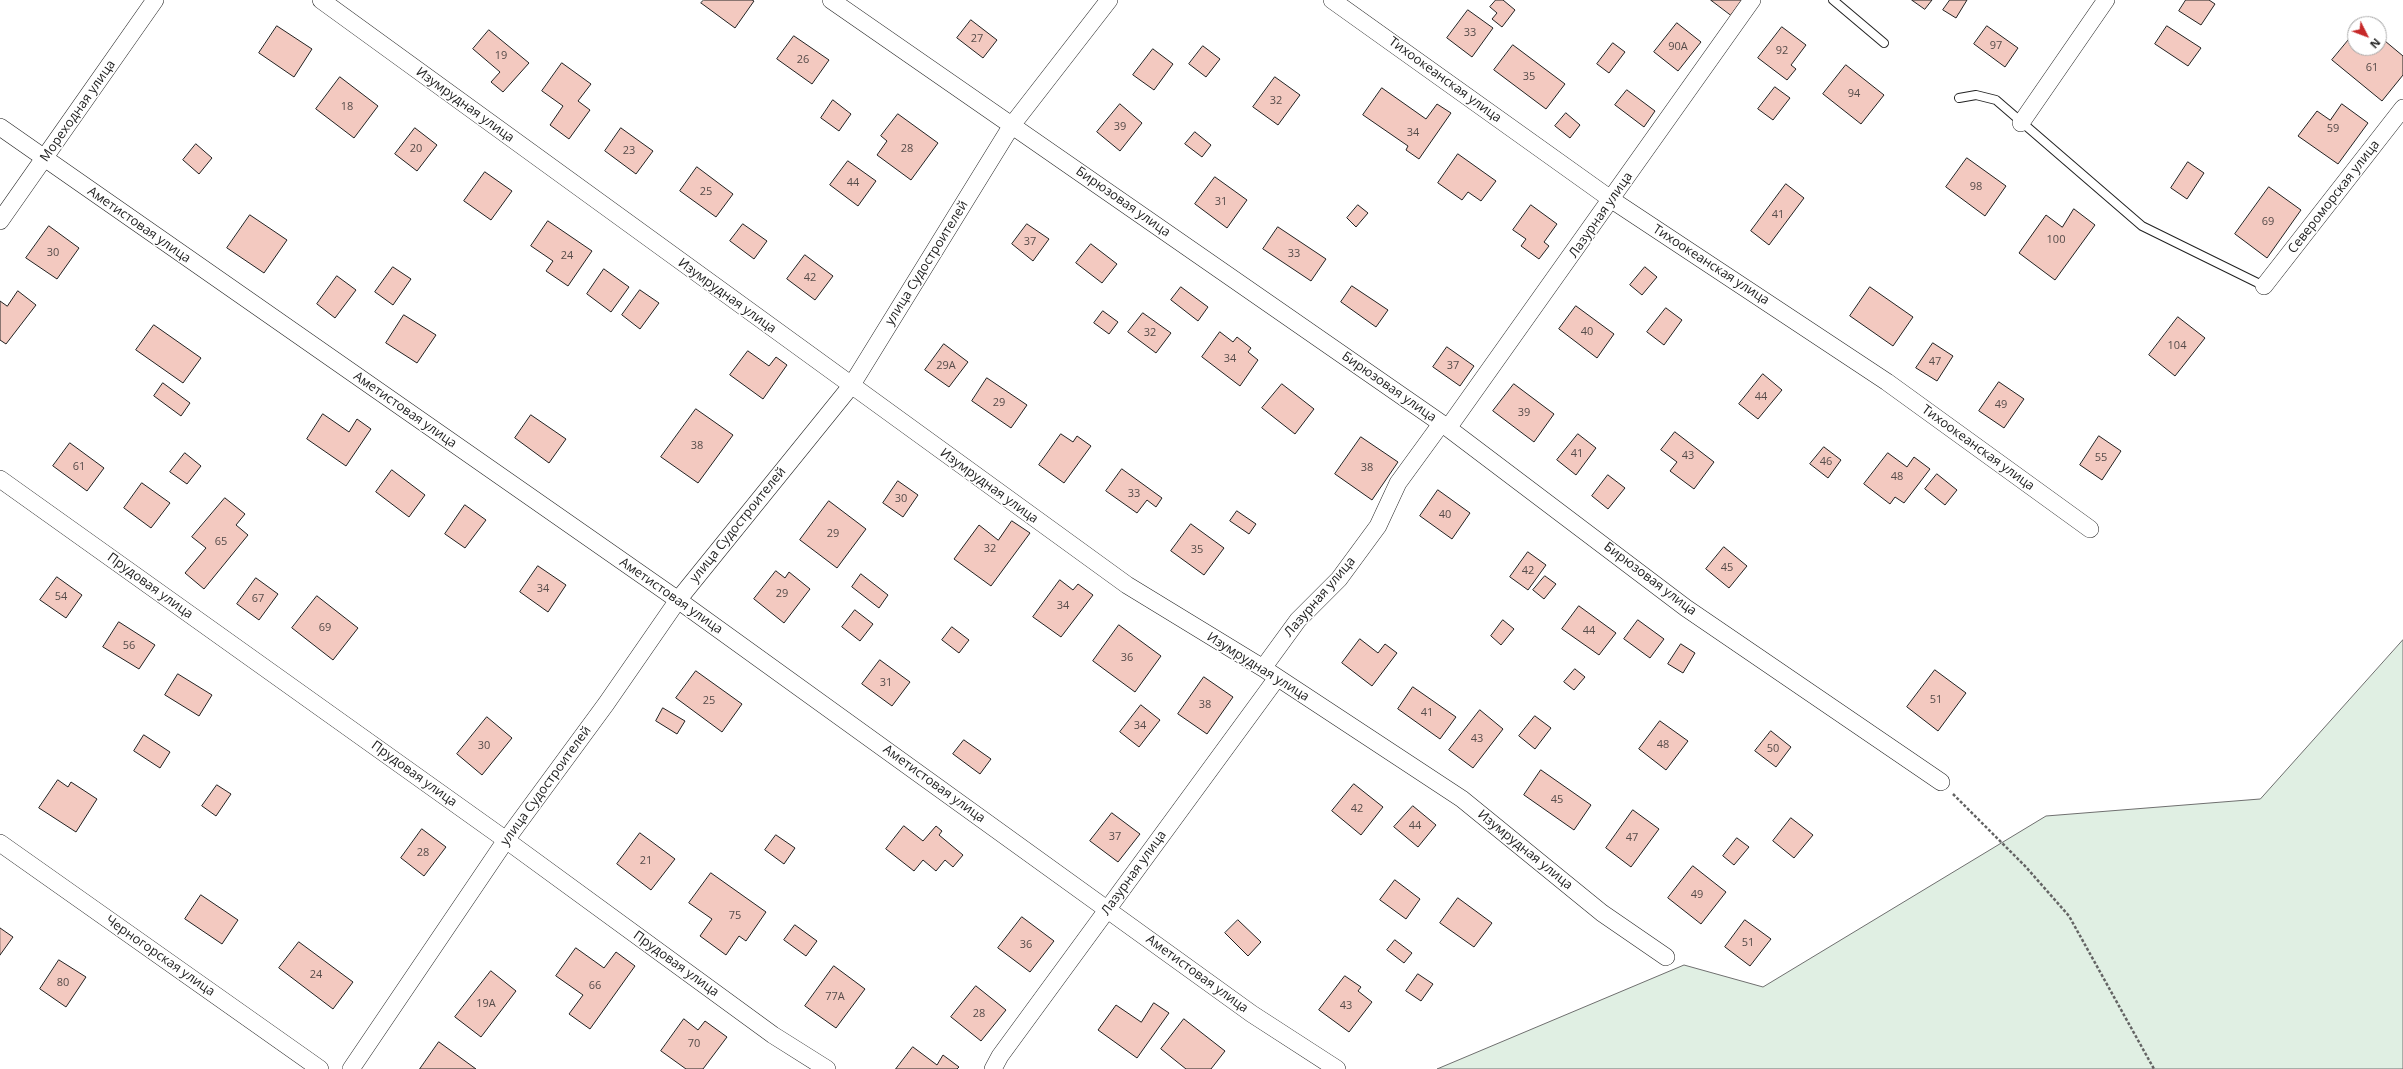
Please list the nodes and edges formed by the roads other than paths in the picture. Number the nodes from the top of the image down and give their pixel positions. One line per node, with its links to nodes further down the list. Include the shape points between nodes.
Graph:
1 (155, 0): 15 (street, Мореходная улица)
2 (321, 0): 19 (street, Изумрудная улица)
3 (831, 0): 13 (street, Бирюзовая улица)
4 (1109, 0): 13 (street, улица Судостроителей)
5 (1332, 0): 16 (street, Тихоокеанская улица)
6 (1752, 0): 16 (street, Лазурная улица)
7 (1833, 0): 9 (lane)
8 (2106, 0): 12 (street)
9 (1884, 43)
10 (1959, 98): 12 (lane, via 1976,95 1996,100)
11 (2403, 108): 18 (street, Североморская улица)
12 (2021, 123): 18 (lane, via 2142,226)
13 (1012, 125): 19 (street, улица Судостроителей); 20 (street, Бирюзовая улица)
14 (0, 127): 15 (street, Аметистовая улица)
15 (44, 160): 17 (street, Мореходная улица); 23 (street, Аметистовая улица)
16 (1612, 200): 20 (street, Лазурная улица); 22 (street, Тихоокеанская улица, via 1887,382)
17 (0, 221)
18 (2264, 286)
19 (851, 386): 23 (street, улица Судостроителей); 24 (street, Изумрудная улица, via 1127,585)
20 (1444, 426): 24 (street, Лазурная улица, via 1398,483 1378,526 1343,573 1298,620); 26 (street, Бирюзовая улица, via 1686,608)
21 (0, 479): 27 (street, Прудовая улица)
22 (2090, 529)
23 (678, 600): 27 (street, улица Судостроителей, via 606,704); 29 (street, Аметистовая улица)
24 (1263, 668): 25 (street, Изумрудная улица)
25 (1277, 678): 29 (street, Лазурная улица); 30 (street, Изумрудная улица, via 1462,799 1602,913)
26 (1941, 782)
27 (506, 840): 32 (street, улица Судостроителей); 33 (street, Прудовая улица, via 773,1035)
28 (0, 843): 31 (street, Черногорская улица)
29 (1108, 909): 34 (street, Лазурная улица); 35 (street, Аметистовая улица, via 1252,1014)
30 (1666, 957)
31 (320, 1069)
32 (351, 1069)
33 (827, 1069)
34 (993, 1069)
35 (1337, 1069)

